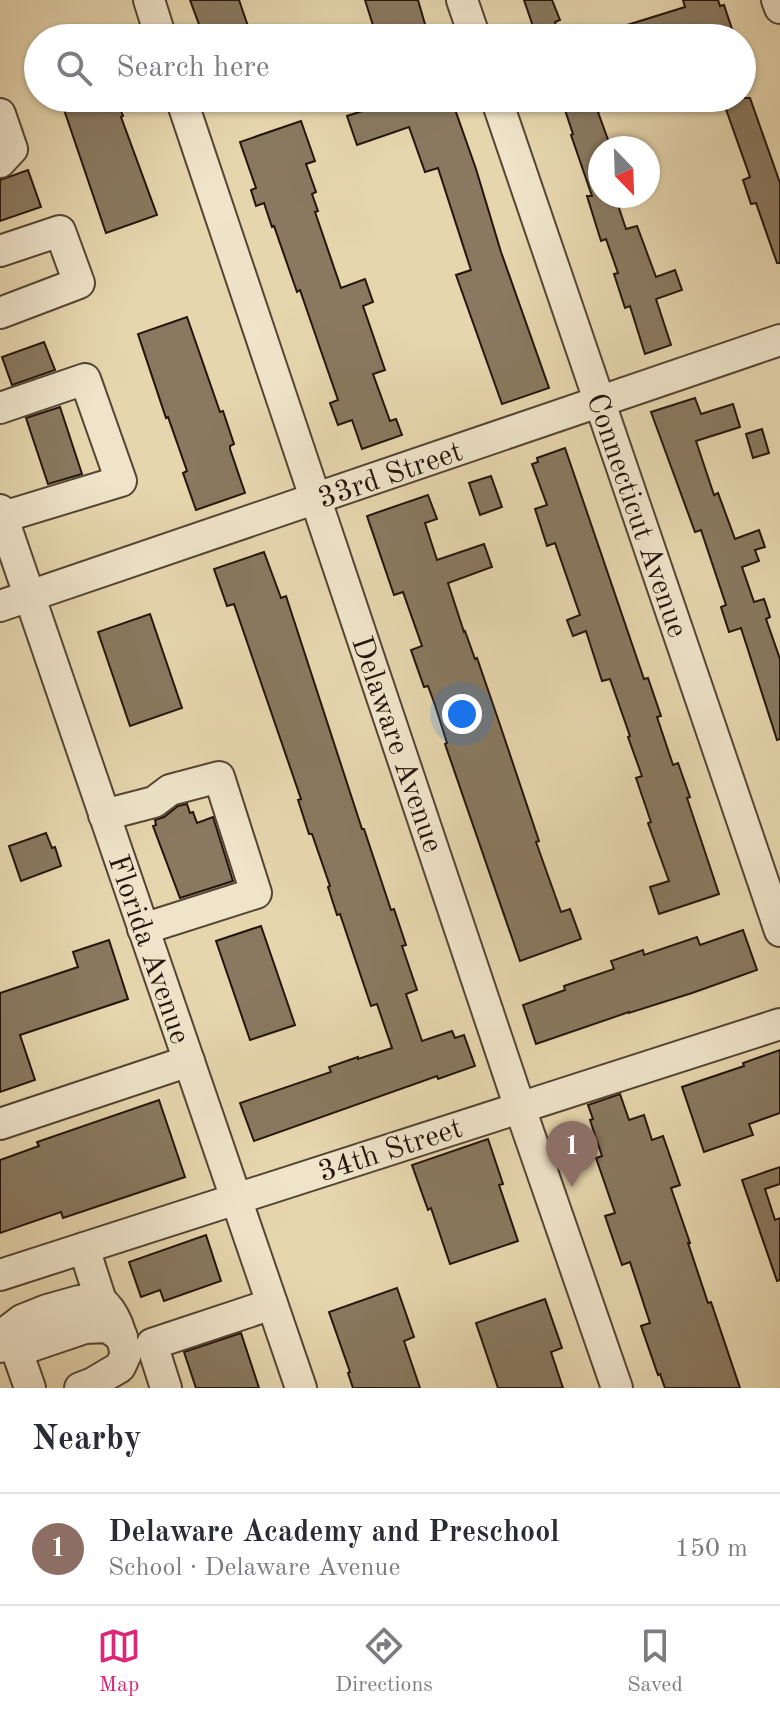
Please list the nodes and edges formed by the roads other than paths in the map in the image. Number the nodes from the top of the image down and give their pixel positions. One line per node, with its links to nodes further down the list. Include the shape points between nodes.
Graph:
1 (149, 0): 5 (street)
2 (462, 0): 6 (street)
3 (777, 0): 4 (street)
4 (780, 8)
5 (157, 24)
6 (470, 24)
7 (186, 112): 16 (street, Delaware Avenue)
8 (501, 112): 14 (street, Connecticut Avenue)
9 (0, 114): 10 (street)
10 (6, 156)
11 (0, 251): 12 (street, via 60,231 79,283)
12 (0, 313)
13 (780, 340): 14 (street, 33rd Street)
14 (599, 402): 16 (street, 33rd Street); 22 (street, Connecticut Avenue)
15 (0, 408): 17 (street, via 85,379 121,481)
16 (316, 500): 18 (street, 33rd Street); 25 (street, Delaware Avenue)
17 (1, 513): 18 (street, Florida Avenue)
18 (29, 597): 19 (street, 33rd Street); 20 (street, Florida Avenue)
19 (0, 606)
20 (104, 815): 21 (street, Florida Avenue); 21 (street, via 219,777 256,893)
21 (143, 929): 24 (street, Florida Avenue)
22 (780, 931)
23 (780, 1024): 25 (street, 34th Street)
24 (189, 1061): 26 (street); 27 (street, Florida Avenue)
25 (520, 1108): 27 (street, 34th Street); 38 (street, Delaware Avenue)
26 (0, 1124)
27 (236, 1199): 28 (street, 34th Street); 31 (street, Florida Avenue)
28 (84, 1248): 29 (street, 34th Street); 30 (street)
29 (0, 1275)
30 (101, 1301): 32 (street, via 110,1308); 33 (street, via 79,1301 22,1320 9,1330)
31 (272, 1304): 36 (street, via 152,1344); 37 (street, Florida Avenue)
32 (122, 1337): 33 (street, via 107,1327 85,1328); 35 (street, via 126,1354 120,1367)
33 (8, 1347): 34 (street)
34 (30, 1388)
35 (80, 1388)
36 (166, 1388)
37 (301, 1388)
38 (617, 1388)

